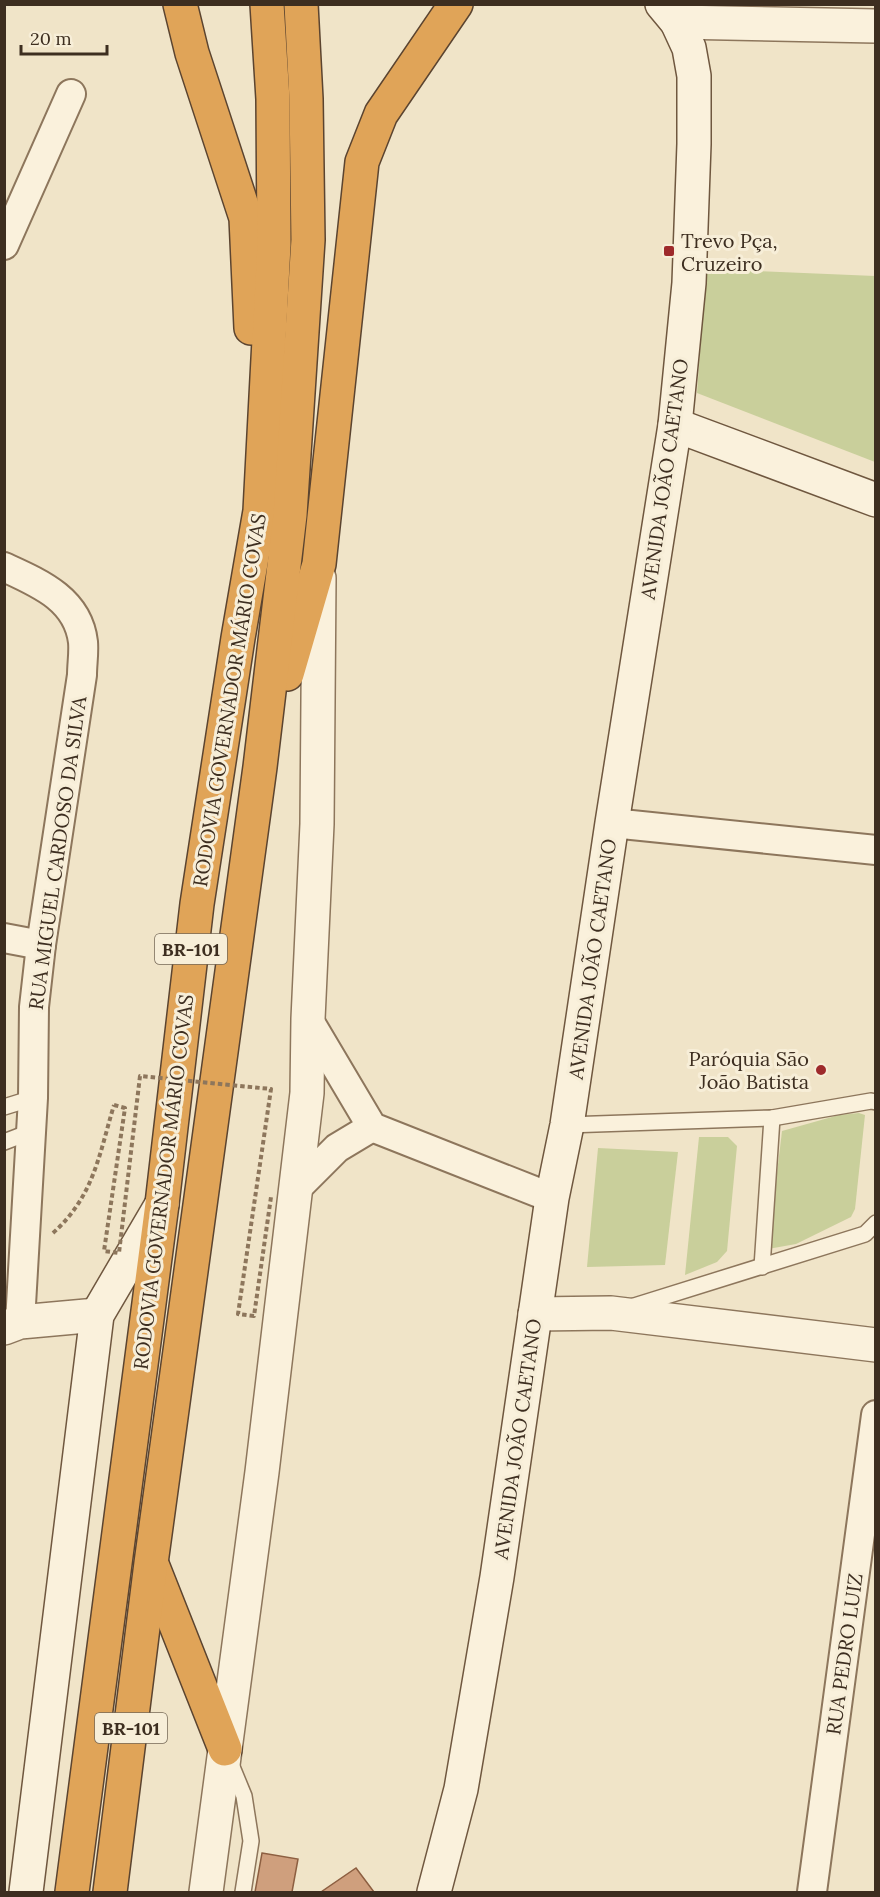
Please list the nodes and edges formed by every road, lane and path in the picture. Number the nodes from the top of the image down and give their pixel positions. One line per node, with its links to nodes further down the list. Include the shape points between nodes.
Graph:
1 (180, 4): 11 (highway, via 246,218)
2 (267, 4): 11 (highway, RODOVIA GOVERNADOR MÁRIO COVAS / BR-101, via 273,99 274,245)
3 (301, 4): 14 (highway, RODOVIA GOVERNADOR MÁRIO COVAS / BR-101, via 308,240 290,515)
4 (456, 4): 12 (highway, via 381,114 362,162)
5 (666, 9): 6 (main road); 9 (main road, AVENIDA JOÃO CAETANO, via 689,48 694,76 689,283)
6 (876, 26)
7 (71, 94): 8 (street)
8 (4, 245)
9 (675, 425): 10 (main road); 15 (main road, AVENIDA JOÃO CAETANO)
10 (876, 500)
11 (260, 511): 29 (highway, RODOVIA GOVERNADOR MÁRIO COVAS / BR-101, via 197,904)
12 (320, 564): 14 (highway); 19 (main road, via 317,824)
13 (4, 567): 18 (street, RUA MIGUEL CARDOSO DA SILVA, via 44,585 62,600 80,626 83,643 82,675)
14 (260, 766): 39 (highway, RODOVIA GOVERNADOR MÁRIO COVAS / BR-101)
15 (612, 823): 16 (street); 24 (main road, AVENIDA JOÃO CAETANO)
16 (876, 850)
17 (4, 938): 18 (street)
18 (41, 945): 20 (street, RUA MIGUEL CARDOSO DA SILVA, via 34,1007)
19 (308, 1019): 25 (street); 27 (main road, via 308,1094)
20 (33, 1098): 22 (lane); 26 (street, RUA MIGUEL CARDOSO DA SILVA)
21 (876, 1102): 23 (lane)
22 (4, 1107)
23 (772, 1118): 24 (lane); 32 (lane)
24 (567, 1125): 28 (main road, AVENIDA JOÃO CAETANO)
25 (372, 1127): 27 (street, via 337,1148); 28 (street)
26 (17, 1137): 31 (street, RUA MIGUEL CARDOSO DA SILVA)
27 (284, 1193): 31 (path, bridge, via 254,1316 238,1314 271,1089 140,1076 119,1253 104,1251 125,1108 114,1105 92,1181 81,1200 52,1234); 40 (main road, via 262,1472)
28 (552, 1198): 34 (main road, AVENIDA JOÃO CAETANO)
29 (162, 1204): 35 (main road); 42 (highway, RODOVIA GOVERNADOR MÁRIO COVAS / BR-101)
30 (876, 1223): 32 (lane, via 865,1234)
31 (25, 1250): 36 (street, RUA MIGUEL CARDOSO DA SILVA)
32 (762, 1267): 33 (lane)
33 (611, 1313): 34 (main road); 37 (main road)
34 (535, 1314): 46 (main road, AVENIDA JOÃO CAETANO, via 463,1777)
35 (97, 1315): 36 (main road); 41 (main road)
36 (12, 1325)
37 (876, 1345)
38 (876, 1415): 47 (street, RUA PEDRO LUIZ)
39 (151, 1563): 40 (highway); 43 (highway, RODOVIA GOVERNADOR MÁRIO COVAS / BR-101)
40 (225, 1749): 44 (main road); 45 (lane, via 244,1796 251,1841)
41 (26, 1893)
42 (72, 1893)
43 (110, 1893)
44 (206, 1893)
45 (243, 1893)
46 (434, 1893)
47 (812, 1893)

